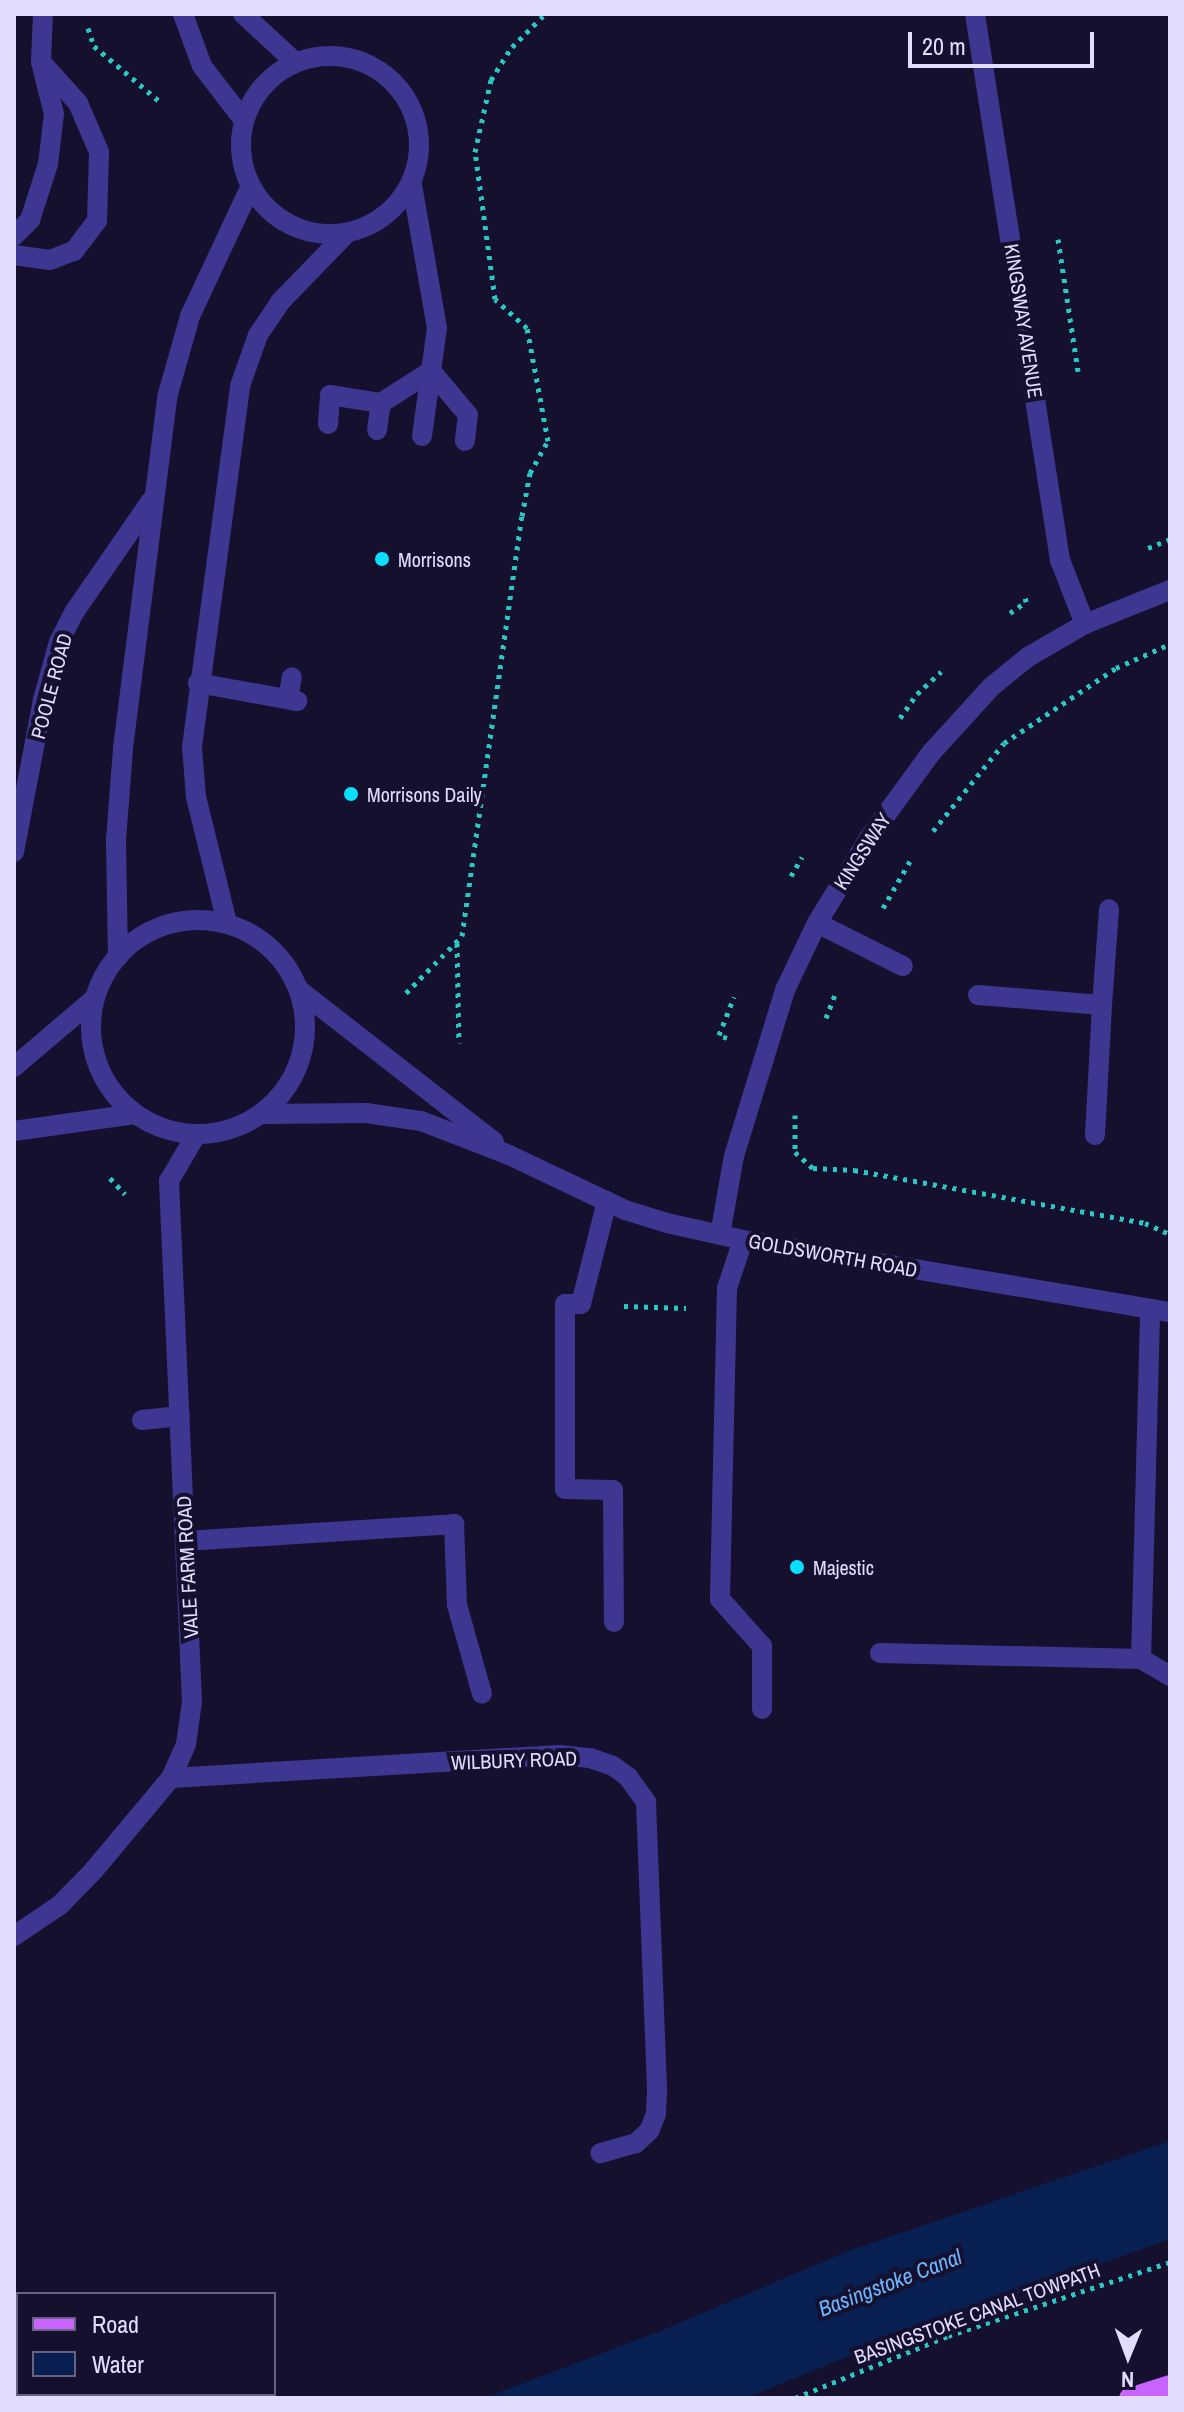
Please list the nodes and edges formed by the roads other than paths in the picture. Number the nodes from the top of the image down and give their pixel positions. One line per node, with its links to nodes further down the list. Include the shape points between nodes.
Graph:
1 (43, 14): 5 (street)
2 (183, 14): 7 (street, via 202,66)
3 (243, 14): 6 (street)
4 (975, 14): 21 (street, KINGSWAY AVENUE, via 1060,560)
5 (41, 62): 11 (street, via 54,114 48,164 30,220); 12 (street, via 78,103 99,152 97,221 74,251 50,260)
6 (295, 62): 7 (street, via 269,78); 8 (street, via 318,55 350,57 398,86 416,116 421,147)
7 (243, 119): 9 (street, via 240,159)
8 (412, 185): 10 (street, via 393,210); 13 (street, via 437,328)
9 (250, 188): 10 (street, via 274,215 302,231); 19 (street, via 190,316 168,394)
10 (346, 234): 23 (street, via 280,302 258,335 240,386)
11 (14, 236)
12 (14, 255)
13 (431, 371): 14 (street); 17 (street); 18 (street, via 468,415)
14 (381, 403): 15 (street, via 330,395); 16 (street)
15 (328, 424)
16 (377, 430)
17 (422, 436)
18 (465, 441)
19 (153, 497): 24 (street, POOLE ROAD, via 59,642); 28 (street, via 129,678 116,840)
20 (1170, 590): 21 (street, KINGSWAY)
21 (1085, 624): 27 (street, KINGSWAY, via 1028,657 964,714 856,857)
22 (292, 677): 23 (street, via 292,700)
23 (198, 683): 26 (street, via 192,747 196,797)
24 (14, 852)
25 (1109, 909): 33 (street)
26 (227, 923): 28 (street, via 194,920 161,926); 30 (street, via 257,937 275,953)
27 (817, 923): 29 (street); 42 (street, KINGSWAY, via 785,990 757,1073)
28 (118, 957): 32 (street)
29 (903, 966)
30 (299, 990): 36 (street, via 306,1023 302,1058 287,1088); 40 (street, GOLDSWORTH ROAD)
31 (978, 995): 33 (street)
32 (94, 999): 34 (street); 35 (street, via 91,1034 98,1068)
33 (1102, 1005): 39 (street)
34 (14, 1067)
35 (135, 1114): 37 (street); 38 (street, via 162,1128)
36 (262, 1114): 38 (street, via 231,1130); 40 (street, GOLDSWORTH ROAD, via 366,1113 421,1121)
37 (14, 1131)
38 (196, 1135): 45 (street, VALE FARM ROAD, via 169,1181)
39 (1095, 1135)
40 (509, 1155): 41 (street, GOLDSWORTH ROAD)
41 (607, 1201): 42 (street, GOLDSWORTH ROAD); 48 (street, via 581,1304 565,1304 565,1489 613,1490)
42 (720, 1235): 43 (street, GOLDSWORTH ROAD)
43 (743, 1240): 44 (street, GOLDSWORTH ROAD); 53 (street, via 727,1288 720,1599 762,1646)
44 (1160, 1310): 50 (street)
45 (180, 1416): 46 (street); 47 (street, VALE FARM ROAD)
46 (142, 1420)
47 (186, 1541): 52 (street, via 454,1524 457,1605); 54 (street, VALE FARM ROAD, via 192,1702 186,1744)
48 (614, 1622)
49 (880, 1653): 50 (street)
50 (1141, 1659): 51 (street)
51 (1170, 1676)
52 (482, 1694)
53 (762, 1709)
54 (171, 1778): 55 (street, VALE FARM ROAD, via 60,1905); 56 (street, WILBURY ROAD, via 560,1755 590,1758 628,1777 646,1802 656,2114 636,2143)
55 (14, 1936)
56 (600, 2153)
57 (1170, 2385): 58 (main road)
58 (1129, 2398)

